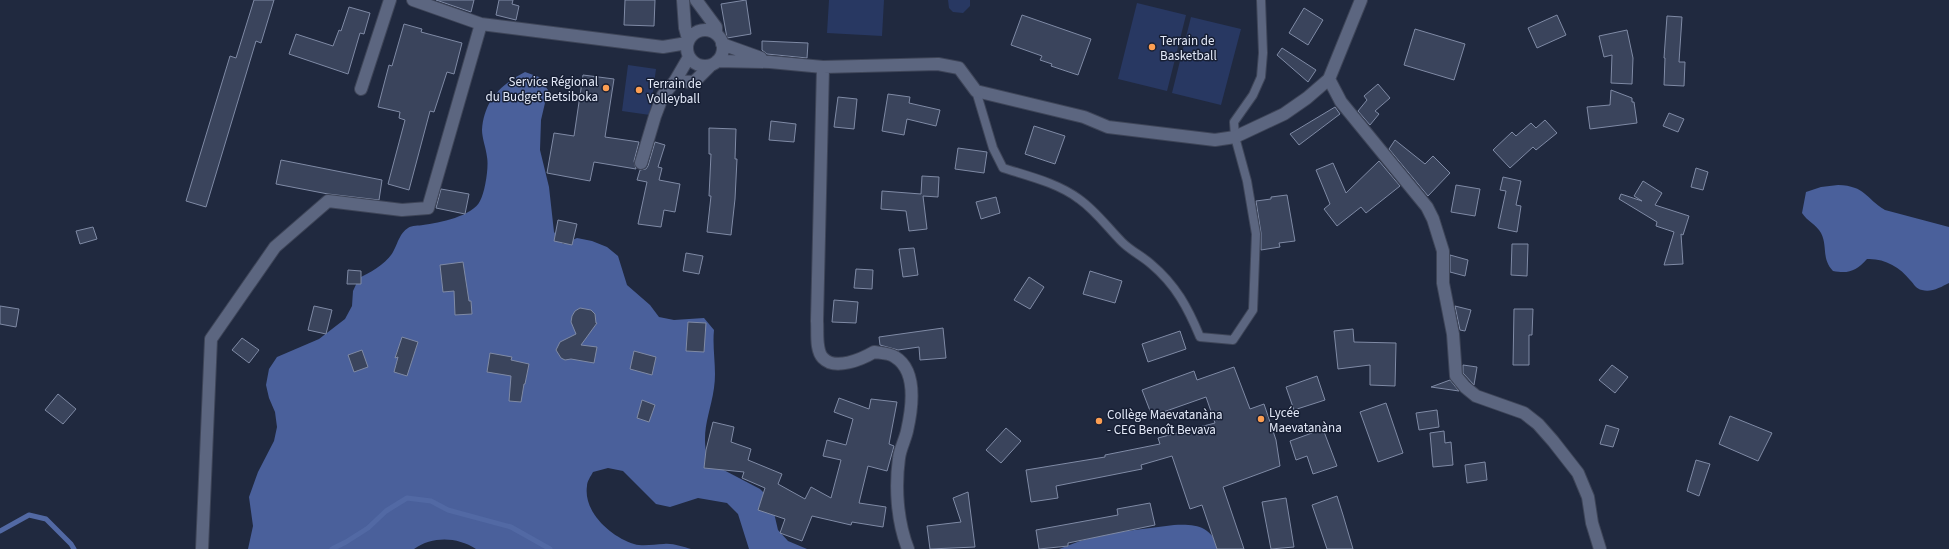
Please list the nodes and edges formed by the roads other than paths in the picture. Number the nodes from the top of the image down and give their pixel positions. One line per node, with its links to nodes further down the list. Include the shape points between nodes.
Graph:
1 (390, 0): 17 (street)
2 (413, 0): 7 (street)
3 (683, 0): 9 (street)
4 (696, 0): 8 (street, via 716,27)
5 (1261, 0): 19 (lane, via 1261,77 1253,95 1234,122)
6 (1361, 0): 15 (street)
7 (481, 24): 9 (street, via 663,47); 21 (street, via 428,208 402,210 328,201 275,247 211,339)
8 (716, 34): 9 (street, via 704,30 692,34); 10 (street)
9 (688, 41): 11 (street)
10 (722, 44): 12 (street); 13 (street, via 721,56)
11 (689, 57): 13 (street, via 699,65); 16 (street)
12 (770, 62): 13 (street); 14 (street)
13 (714, 63): 16 (street, via 694,82)
14 (823, 67): 18 (street, via 938,64 959,68); 22 (street, via 817,321 819,348 822,358 830,363 854,361 874,352 895,356 905,368 910,380 911,404 907,432 899,457 897,485 898,507)
15 (1329, 79): 19 (street, via 1284,114); 23 (street, via 1341,102 1427,207 1433,219 1443,251 1444,283 1453,334 1456,376 1476,396 1524,413 1538,424 1558,447 1578,473 1588,497)
16 (675, 81): 20 (street, via 663,95 654,116)
17 (361, 89)
18 (976, 91): 19 (street, via 1084,117 1108,127 1214,140); 19 (lane, via 993,148 1003,168 1057,187 1084,203 1102,218 1123,243 1152,265 1175,288 1200,337 1233,340 1253,310 1256,234 1247,181)
19 (1235, 137)
20 (641, 163)
21 (202, 549)
22 (908, 549)
23 (1600, 549)

